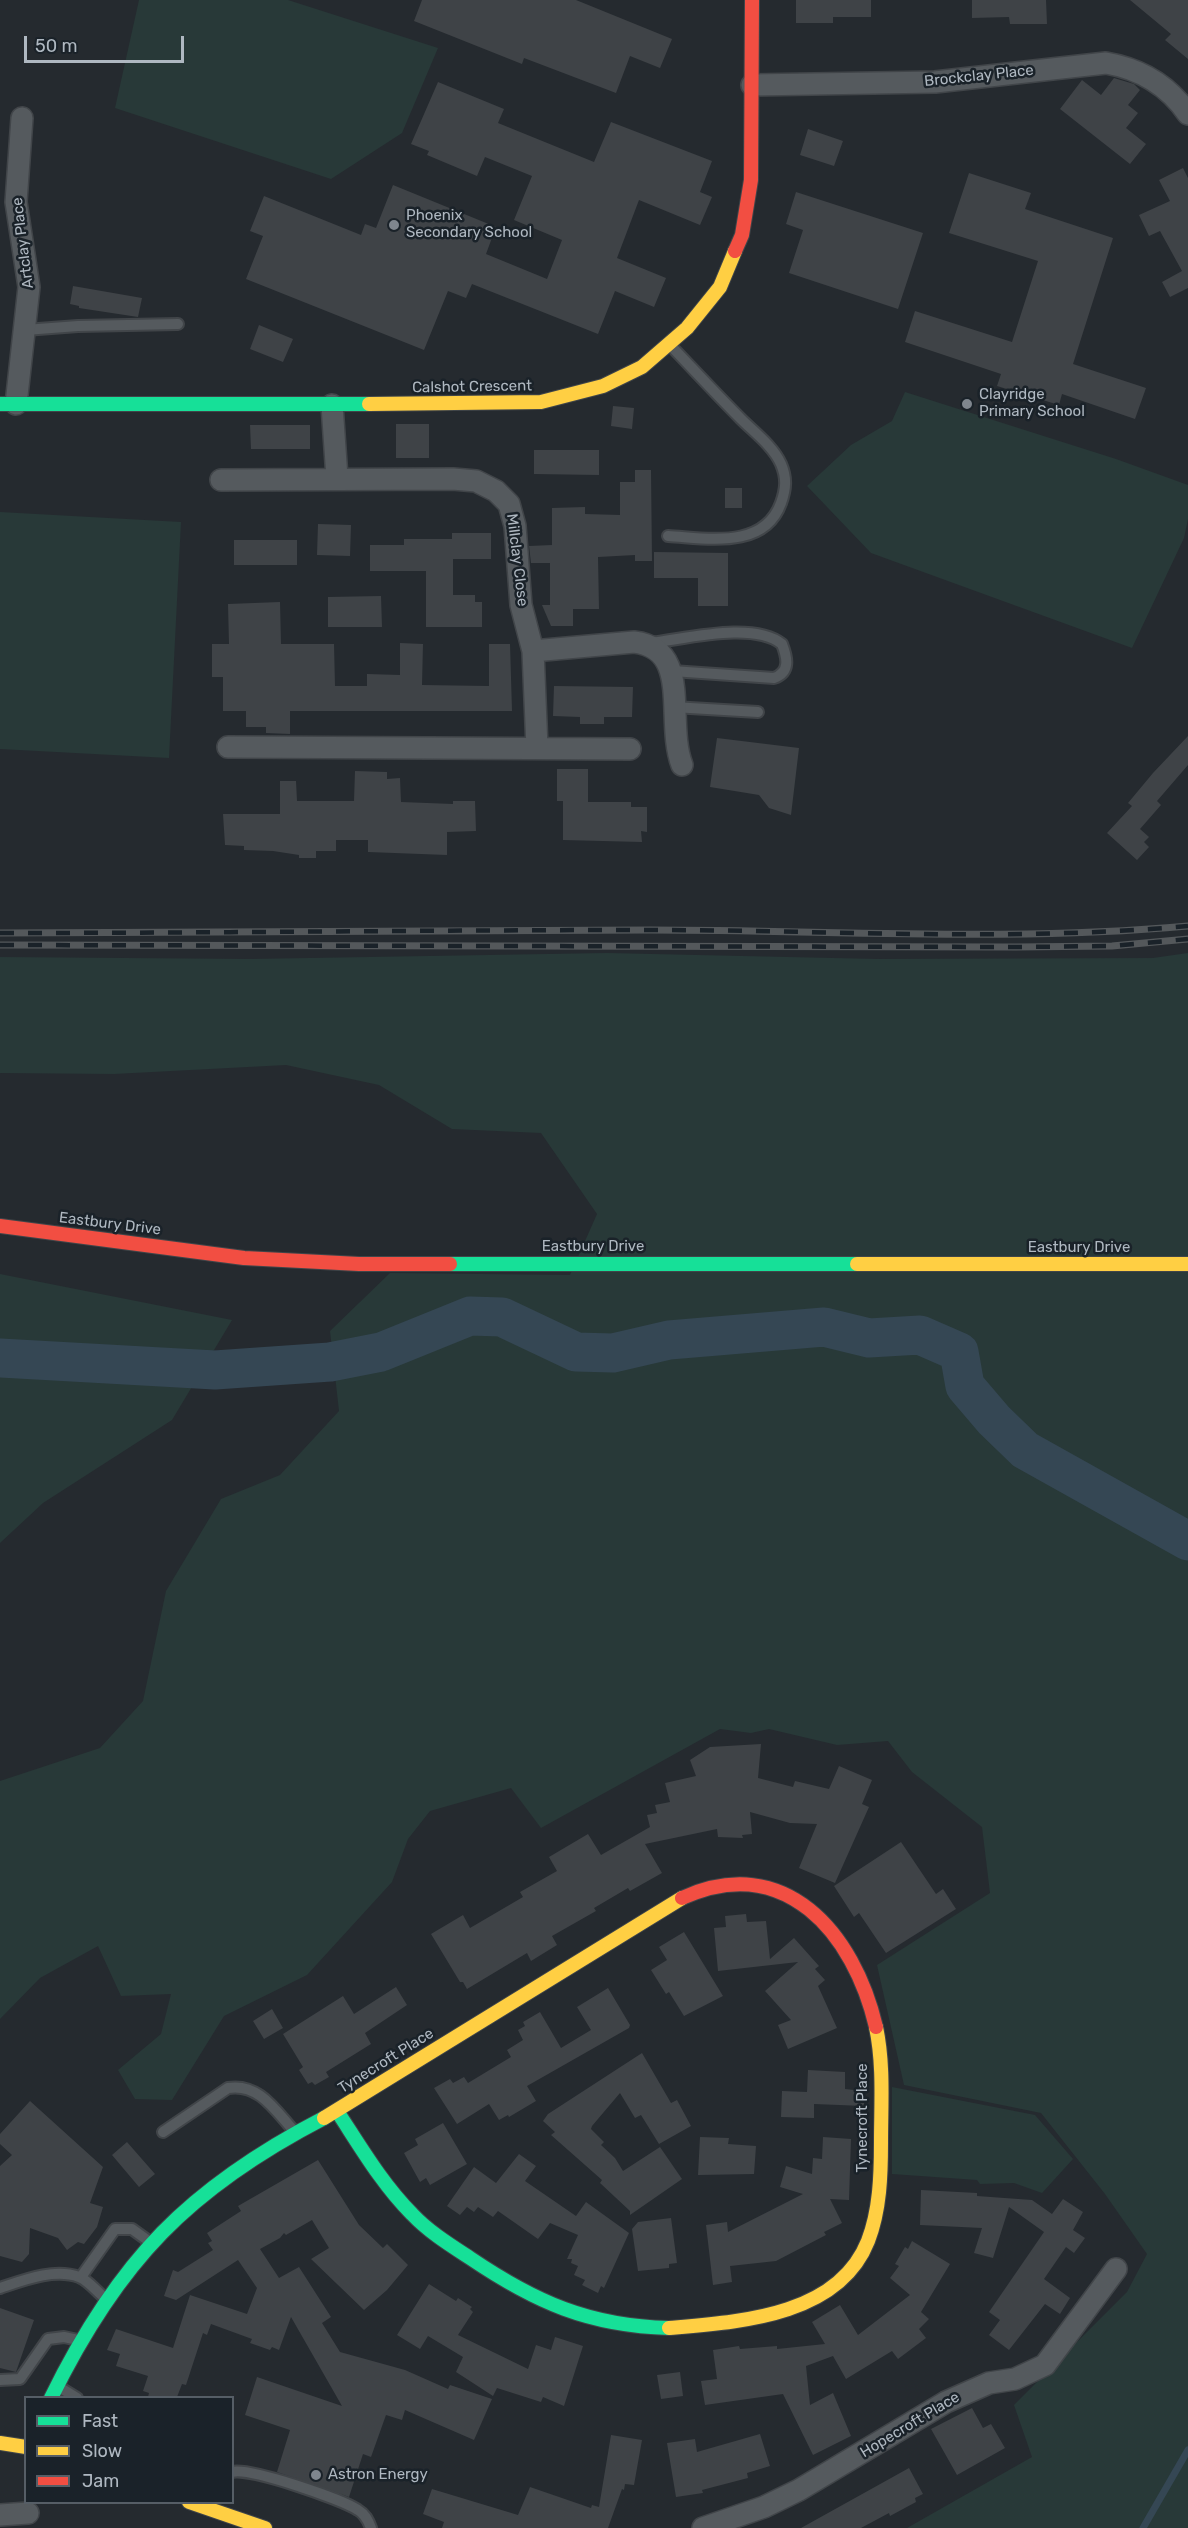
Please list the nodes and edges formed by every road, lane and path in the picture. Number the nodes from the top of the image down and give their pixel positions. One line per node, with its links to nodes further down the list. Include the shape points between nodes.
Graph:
1 (752, 0): 2 (street, Calshot Crescent)
2 (752, 85): 3 (street, Brockclay Place, via 936,82 1106,63 1130,67 1149,76 1179,101); 7 (street, Calshot Crescent, via 751,180 742,236 720,287 687,328)
3 (1188, 114)
4 (22, 118): 6 (street, Artclay Place, via 16,202 29,287)
5 (178, 324): 6 (lane)
6 (25, 330): 8 (street, Artclay Place)
7 (669, 343): 9 (street, Calshot Crescent, via 642,367 603,386 541,402); 12 (lane, via 762,440 780,463 787,487 777,515 764,528 747,536)
8 (8, 404): 9 (street, Calshot Crescent)
9 (332, 405): 10 (street)
10 (337, 478): 11 (street, Millclay Close); 14 (street, Millclay Close, via 476,481 496,491 509,504 515,526 521,604)
11 (221, 480)
12 (668, 536)
13 (650, 644): 14 (street); 15 (street, via 665,656); 15 (lane, via 719,634 765,634 782,644 788,659 781,676 774,678)
14 (533, 651): 19 (street, Millclay Close)
15 (672, 671): 16 (street)
16 (673, 707): 17 (lane); 21 (street, via 674,736)
17 (758, 712)
18 (228, 747): 19 (street)
19 (537, 748): 20 (street)
20 (630, 749)
21 (682, 765)
22 (0, 1226): 23 (street, Eastbury Drive, via 244,1258 359,1264)
23 (1188, 1264)
24 (337, 2111): 24 (street, Tynecroft Place, via 408,2211 445,2240 534,2299 580,2317 623,2327 734,2321 781,2312 816,2299 841,2281 860,2257 872,2227 880,2182 881,2075 878,2037 867,2000 850,1962 811,1909 788,1893 760,1885 731,1883 681,1899); 25 (street, Tynecroft Place)
25 (295, 2131): 26 (lane, via 261,2095 240,2086 228,2088); 27 (street, Tynecroft Place, via 223,2178)
26 (163, 2132)
27 (150, 2242): 29 (lane, via 132,2229 115,2229); 31 (street, Tynecroft Place)
28 (1116, 2270): 44 (street, Hopecroft Place, via 1045,2365 946,2402 799,2490)
29 (81, 2277): 30 (lane, via 41,2276); 31 (lane)
30 (0, 2288)
31 (105, 2298): 32 (street, Tynecroft Place)
32 (78, 2340): 33 (lane, via 48,2339 20,2379); 34 (street, Tynecroft Place)
33 (0, 2380)
34 (53, 2391): 35 (lane)
35 (73, 2396)
36 (0, 2443): 37 (street)
37 (24, 2447)
38 (234, 2472): 43 (lane, via 256,2473 350,2506 367,2518)
39 (199, 2504): 42 (street)
40 (28, 2513): 41 (street)
41 (0, 2515)
42 (265, 2528)
43 (371, 2528)
44 (703, 2528)

